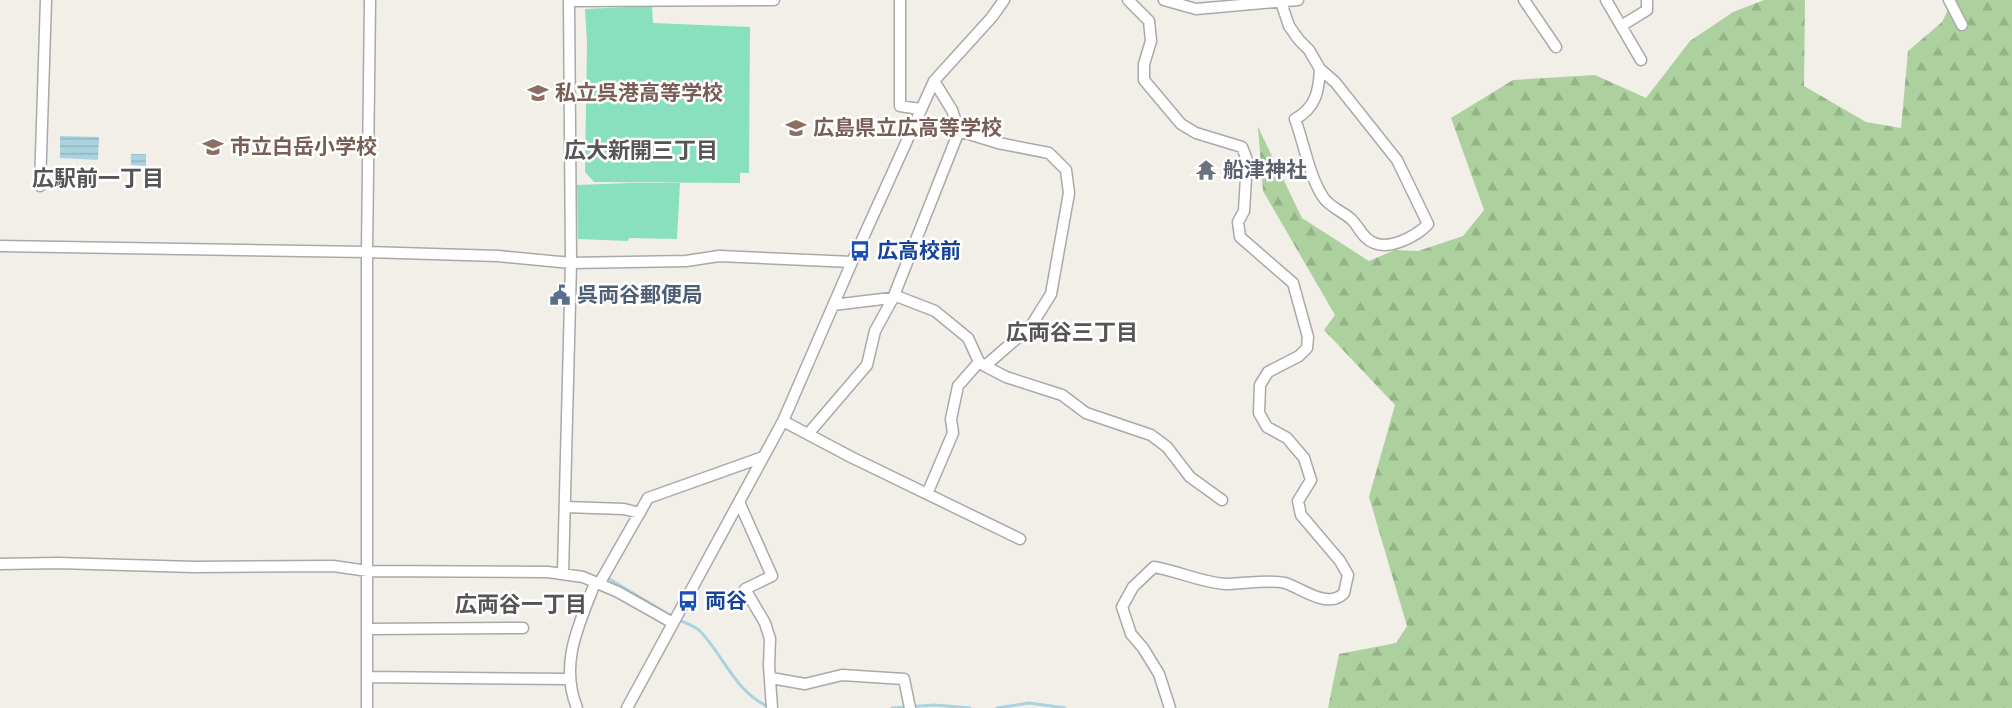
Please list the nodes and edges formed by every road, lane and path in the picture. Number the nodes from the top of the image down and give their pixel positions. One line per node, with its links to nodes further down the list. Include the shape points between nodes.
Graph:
1 (46, 0): 24 (street)
2 (370, 0): 26 (street)
3 (774, 0): 13 (street)
4 (900, 0): 22 (street, via 900,106)
5 (1004, 0): 21 (street)
6 (1128, 0): 56 (street, via 1149,21 1151,41 1144,80 1181,124 1196,133 1242,147 1247,160 1244,211 1238,222 1240,237 1293,283 1308,337 1307,348 1299,356 1268,372 1260,385 1259,413 1268,427 1287,438 1304,458 1311,480 1298,501 1301,515 1348,575 1344,593 1333,599 1315,597 1284,583 1224,584 1154,567 1133,587 1122,607 1131,634 1159,674)
7 (1164, 0): 14 (street, via 1196,9)
8 (1298, 0): 15 (street)
9 (1524, 0): 18 (street)
10 (1606, 0): 17 (street)
11 (1647, 0): 17 (street, via 1647,10)
12 (1949, 0): 16 (street)
13 (569, 1): 28 (street)
14 (1259, 2): 15 (street)
15 (1281, 2): 20 (street, via 1289,26)
16 (1962, 25)
17 (1621, 26): 19 (street)
18 (1556, 47)
19 (1641, 60)
20 (1320, 69): 20 (street, via 1319,92 1312,105 1295,119 1323,199 1352,220 1373,243 1392,243 1414,235 1428,224 1397,160 1335,82)
21 (934, 81): 22 (street); 23 (street)
22 (920, 109): 27 (street)
23 (960, 131): 29 (street); 31 (street, via 1049,153 1066,170 1069,193 1050,294 1031,326)
24 (40, 186)
25 (0, 246): 26 (street)
26 (367, 252): 28 (street, via 498,256); 42 (street)
27 (852, 262): 28 (street, via 719,256 686,261); 30 (street)
28 (571, 263): 38 (street)
29 (893, 298): 30 (street); 31 (street, via 935,311 968,338); 33 (street, via 875,331 867,365)
30 (833, 305): 32 (street)
31 (982, 364): 35 (street, via 958,386 951,419 953,433); 36 (street, via 1006,377 1062,395 1086,413 1151,435 1167,447 1190,477)
32 (783, 421): 33 (street); 34 (street)
33 (808, 434): 35 (street)
34 (763, 457): 37 (street); 39 (street, via 648,498)
35 (927, 494): 40 (street)
36 (1222, 500)
37 (739, 502): 45 (street); 49 (street, via 771,576 745,589 770,639)
38 (565, 507): 39 (street); 43 (street)
39 (640, 513): 44 (street)
40 (1020, 539)
41 (0, 564): 42 (street, via 333,566)
42 (368, 571): 43 (street); 46 (street)
43 (563, 573): 44 (street)
44 (597, 583): 45 (street); 50 (street, via 573,640)
45 (673, 623): 53 (street)
46 (368, 628): 47 (street); 48 (street)
47 (523, 628)
48 (368, 677): 50 (street); 51 (street)
49 (771, 678): 54 (street); 55 (street, via 805,684 842,675 904,679)
50 (569, 679): 52 (street)
51 (368, 708)
52 (577, 708)
53 (627, 708)
54 (772, 708)
55 (910, 708)
56 (1170, 708)

